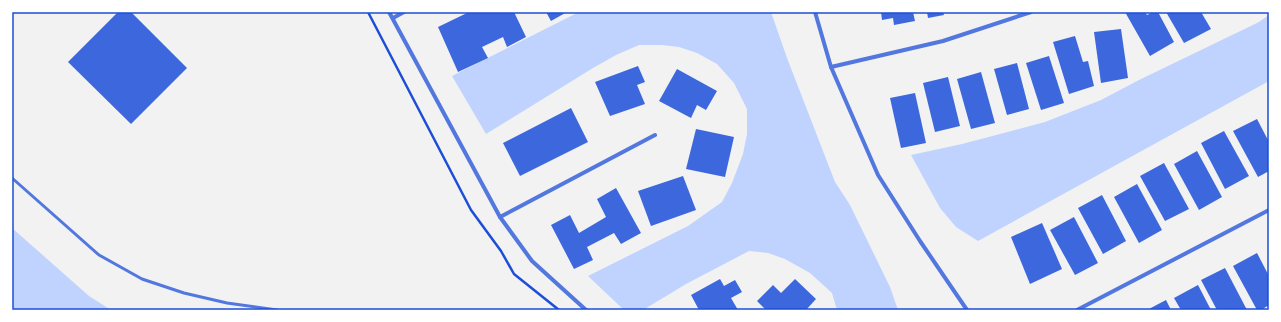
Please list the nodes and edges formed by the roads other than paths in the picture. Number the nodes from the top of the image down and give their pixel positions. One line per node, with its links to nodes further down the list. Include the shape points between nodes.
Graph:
1 (389, 12): 5 (street)
2 (404, 12): 5 (street)
3 (815, 12): 6 (street)
4 (1031, 12): 6 (street, via 943,41)
5 (392, 18): 10 (street)
6 (831, 67): 13 (street, via 878,175)
7 (655, 135): 10 (street)
8 (12, 178): 11 (lane, via 99,255 142,279 184,293 227,303)
9 (1269, 210): 14 (street)
10 (500, 217): 12 (street, via 532,261)
11 (277, 310)
12 (586, 310)
13 (967, 310)
14 (1077, 310)

